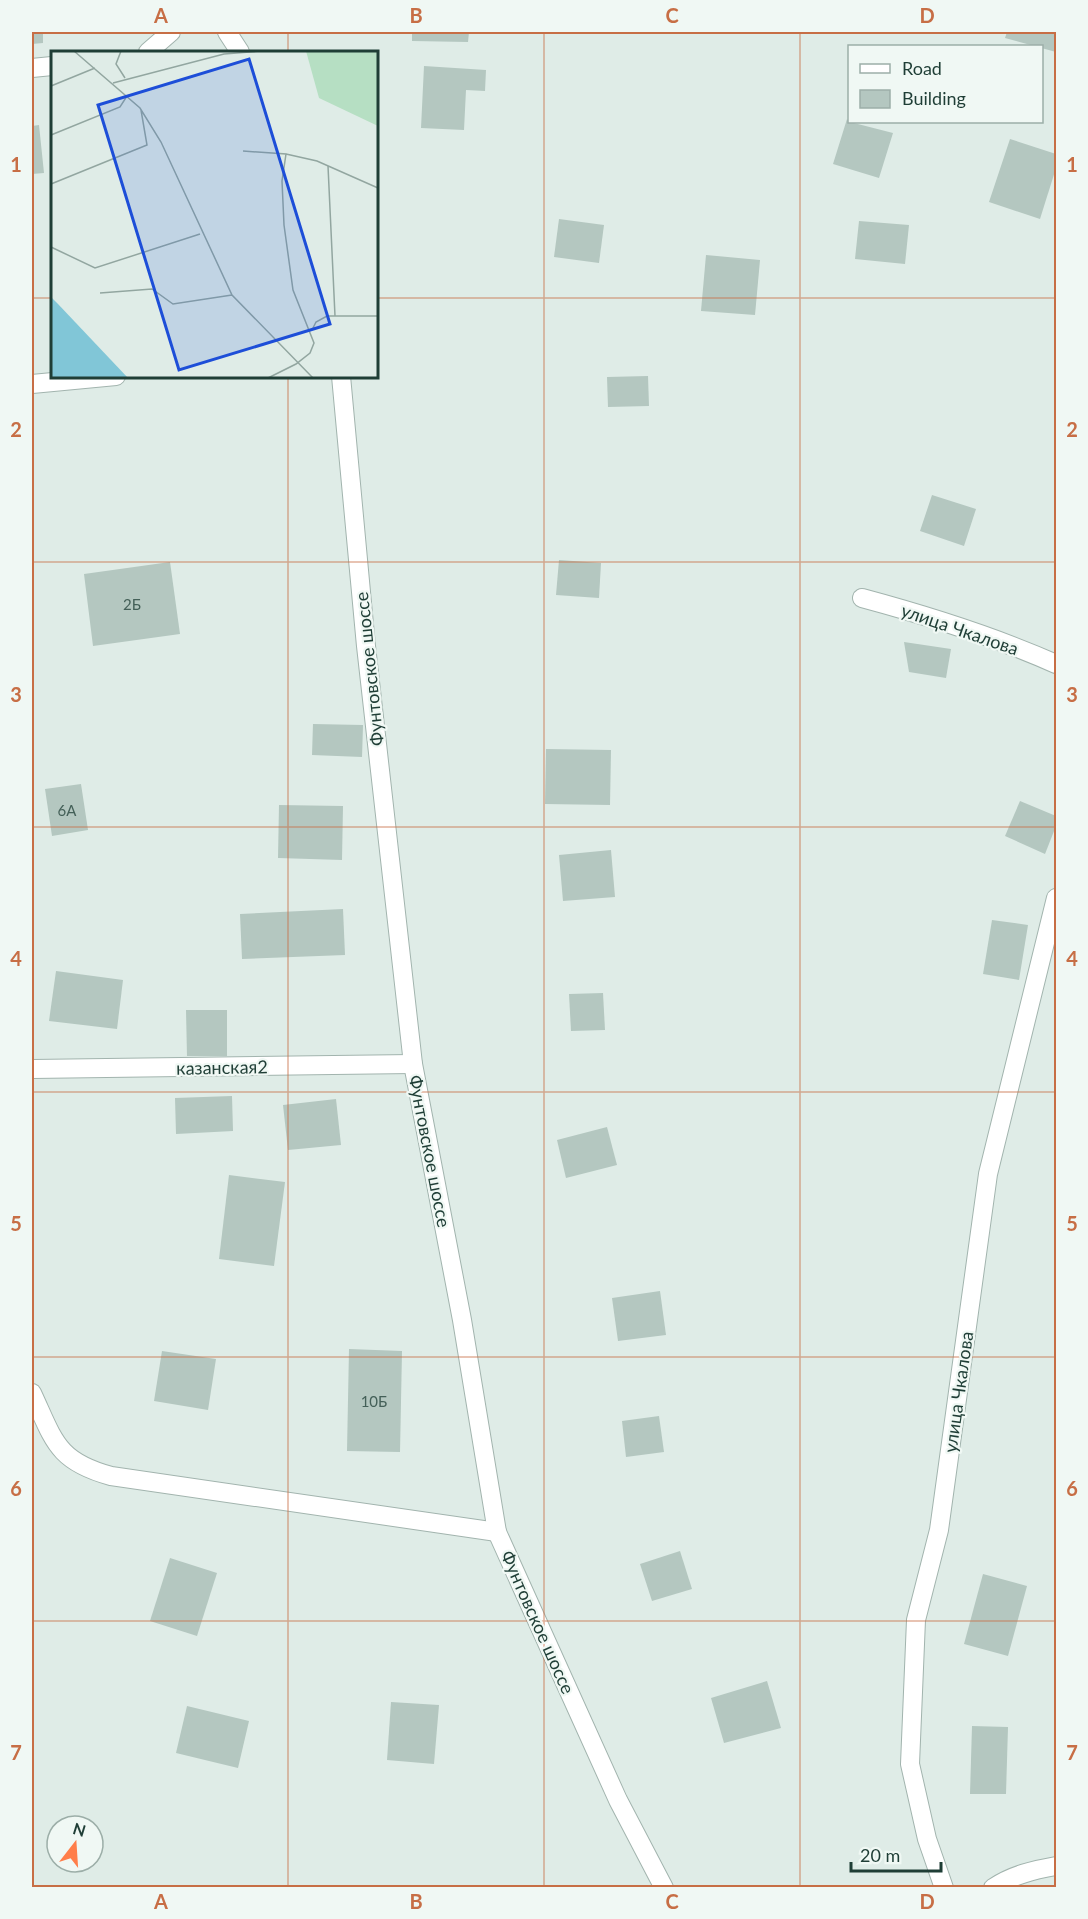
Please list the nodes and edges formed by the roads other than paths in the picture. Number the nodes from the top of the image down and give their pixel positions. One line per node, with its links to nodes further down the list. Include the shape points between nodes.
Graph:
1 (171, 32): 3 (street)
2 (227, 32): 4 (street)
3 (149, 51)
4 (239, 51)
5 (51, 66): 6 (street)
6 (32, 68)
7 (95, 378): 9 (street)
8 (341, 378): 13 (street, Фунтовское шоссе, via 366,646)
9 (32, 384)
10 (862, 598): 11 (street, улица Чкалова, via 933,617)
11 (1056, 664)
12 (1056, 898): 19 (street, улица Чкалова, via 988,1174 939,1530 916,1620 910,1764 927,1839)
13 (413, 1064): 14 (street, казанская2); 16 (street, Фунтовское шоссе, via 462,1320)
14 (32, 1069)
15 (32, 1393): 16 (street, via 63,1453 94,1471)
16 (497, 1532): 18 (street, Фунтовское шоссе, via 618,1800)
17 (1056, 1866): 20 (street, via 1012,1877)
18 (663, 1887)
19 (944, 1887)
20 (993, 1887)

